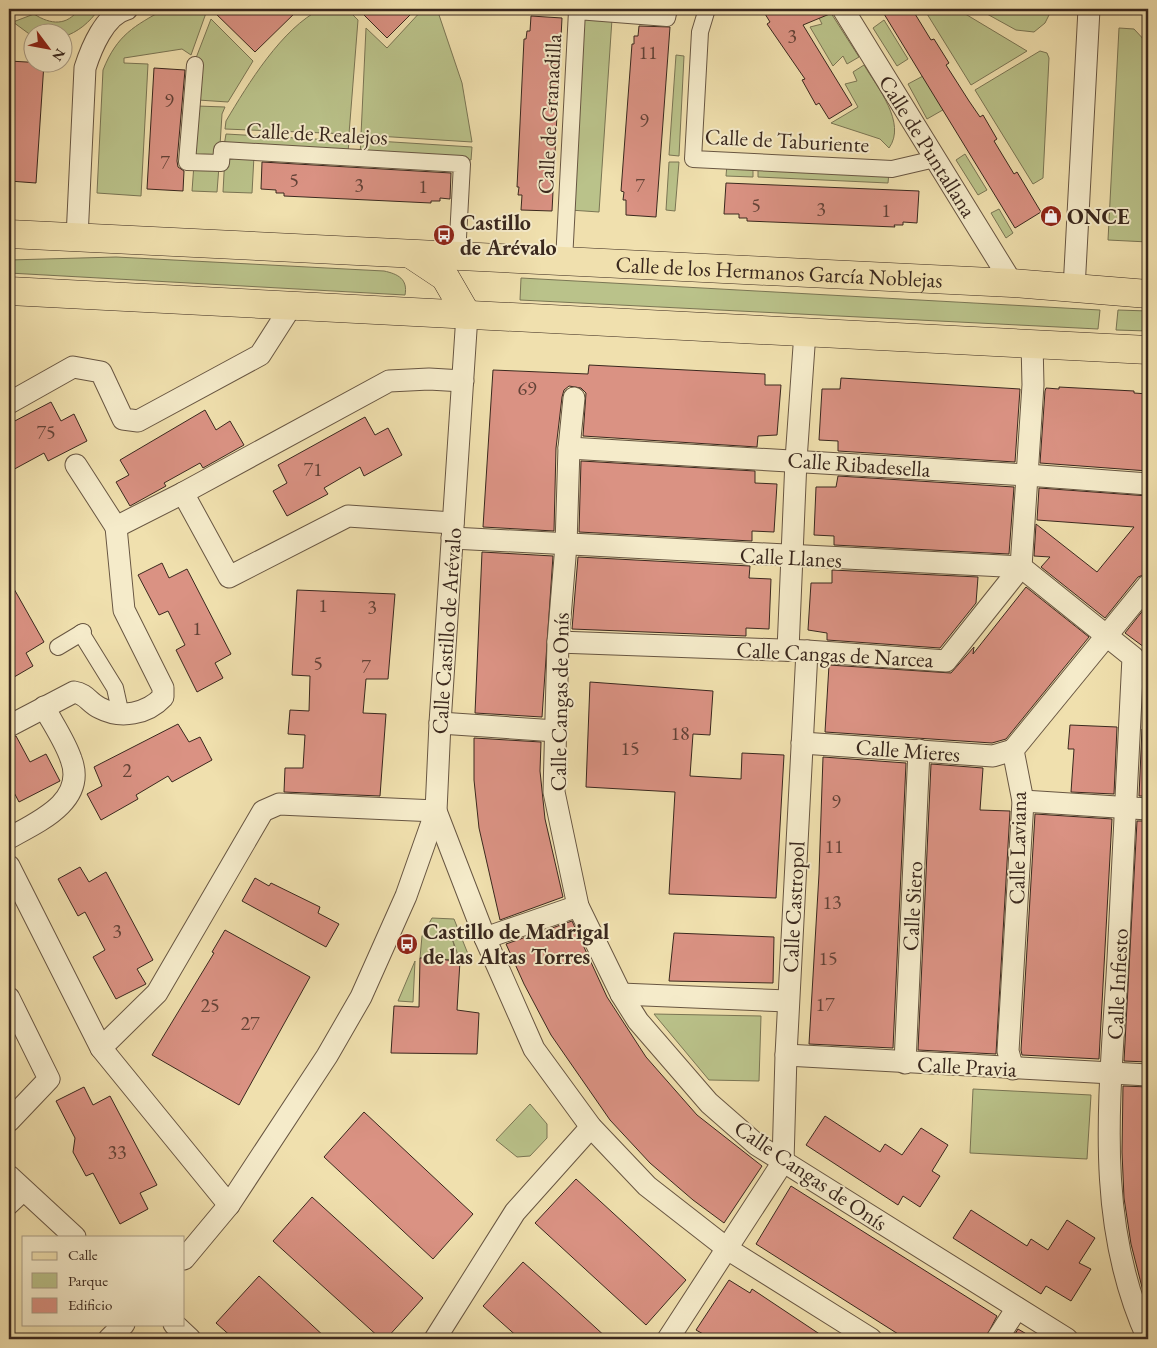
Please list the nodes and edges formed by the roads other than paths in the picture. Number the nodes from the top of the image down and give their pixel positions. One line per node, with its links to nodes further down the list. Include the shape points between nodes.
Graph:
1 (124, 9): 9 (street, via 107,24 89,53 85,68)
2 (669, 9): 14 (street, Calle de Granadilla, via 668,18 577,11)
3 (707, 9): 7 (street, Calle de Taburiente, via 700,32 693,159 892,168)
4 (843, 9): 7 (street, Calle de Puntallana)
5 (1089, 9): 16 (street)
6 (196, 65): 13 (street, Calle de Realejos, via 188,162 221,164 222,150 462,164)
7 (935, 159): 15 (street, Calle de Puntallana)
8 (9, 234): 9 (main road, Calle de los Hermanos García Noblejas)
9 (77, 238): 10 (main road, Calle de los Hermanos García Noblejas)
10 (112, 240): 11 (main road, Calle de los Hermanos García Noblejas, via 73,252); 12 (main road, Calle de los Hermanos García Noblejas)
11 (9, 253)
12 (411, 254): 13 (main road, Calle de los Hermanos García Noblejas); 20 (main road, via 445,277)
13 (457, 256): 14 (main road, Calle de los Hermanos García Noblejas)
14 (564, 261): 15 (main road, Calle de los Hermanos García Noblejas)
15 (1012, 284): 16 (main road, Calle de los Hermanos García Noblejas)
16 (1074, 289): 18 (main road, Calle de los Hermanos García Noblejas)
17 (9, 291): 19 (main road)
18 (1148, 294)
19 (292, 305): 20 (main road); 26 (street, via 260,355 138,421 123,419 102,372 73,367)
20 (467, 315): 21 (main road); 24 (street, Calle Castillo de Arévalo)
21 (805, 332): 22 (main road); 28 (street, Calle Castropol)
22 (1032, 342): 23 (main road); 30 (street, via 1033,385)
23 (1148, 350)
24 (463, 381): 32 (street, via 389,382); 34 (street, Calle Castillo de Arévalo)
25 (574, 398): 27 (street, Calle Cangas de Onís)
26 (9, 402)
27 (569, 448): 28 (street, Calle Ribadesella); 35 (street, Calle Cangas de Onís)
28 (796, 460): 30 (street, Calle Ribadesella); 36 (street, Calle Castropol)
29 (76, 465): 33 (street)
30 (1027, 475): 31 (street, Calle Ribadesella); 37 (street)
31 (1148, 484)
32 (183, 493): 33 (street); 34 (street, Calle Llanes, via 229,577 348,516)
33 (116, 527): 44 (street, via 124,610 163,688 163,697 154,706)
34 (453, 530): 35 (street, Calle Llanes); 45 (street, Calle Castillo de Arévalo)
35 (566, 545): 36 (street, Calle Llanes); 40 (street, Calle Cangas de Onís)
36 (792, 557): 37 (street, Calle Llanes); 42 (street, Calle Castropol)
37 (1022, 568): 39 (street); 42 (street, Calle Cangas de Narcea, via 946,661)
38 (1148, 584): 39 (street)
39 (1107, 634): 50 (street); 52 (street, Calle Infiesto, via 1133,657)
40 (558, 642): 42 (street, Calle Cangas de Narcea); 47 (street, Calle Cangas de Onís)
41 (58, 647): 44 (street, via 82,632 115,688)
42 (798, 650): 48 (street, Calle Castropol)
43 (44, 708): 44 (street, via 74,692 84,694 100,708); 46 (street); 55 (street, via 72,759 74,776 69,796 51,814)
44 (121, 715)
45 (440, 723): 47 (street); 54 (street, Calle Castillo de Arévalo)
46 (9, 726)
47 (556, 731): 57 (street, Calle Cangas de Onís, via 554,792)
48 (802, 743): 49 (street, Calle Mieres); 61 (street, Calle Castropol)
49 (920, 750): 50 (street, Calle Mieres, via 993,756); 64 (street, Calle Siero)
50 (1013, 750): 51 (street, Calle Laviana)
51 (1023, 801): 52 (street); 65 (street, Calle Laviana, via 1008,1050)
52 (1126, 808): 53 (street); 66 (street, Calle Infiesto)
53 (1148, 809)
54 (436, 811): 58 (street, Calle Castillo de Arévalo); 62 (street, via 279,804 264,812 157,993); 73 (street, via 399,912 361,997 327,1056)
55 (9, 838)
56 (9, 866): 62 (street)
57 (578, 906): 58 (street); 59 (street, Calle Cangas de Onís)
58 (484, 938): 69 (street, Calle Castillo de Arévalo, via 534,1050)
59 (621, 994): 61 (street); 70 (street, Calle Cangas de Onís, via 638,1021 709,1103 757,1144)
60 (9, 998): 68 (street, via 49,1079)
61 (788, 1001): 63 (street, Calle Castropol)
62 (101, 1048): 73 (street)
63 (786, 1055): 64 (street, Calle Pravia); 70 (street, Calle Castropol)
64 (906, 1063): 65 (street, Calle Pravia)
65 (1013, 1069): 66 (street, Calle Pravia)
66 (1112, 1073): 67 (street, Calle Pravia); 88 (street, Calle Infiesto, via 1108,1161 1117,1247 1135,1311)
67 (1148, 1075)
68 (9, 1121)
69 (591, 1127): 76 (street, Calle Castillo de Arévalo, via 647,1186); 84 (street, via 515,1212)
70 (784, 1162): 76 (street); 78 (street, Calle Cangas de Onís)
71 (9, 1176): 72 (street)
72 (26, 1191): 74 (street); 75 (street)
73 (229, 1205): 77 (street)
74 (9, 1208)
75 (74, 1236)
76 (728, 1250): 81 (street); 85 (street, Calle Castillo de Arévalo)
77 (185, 1258)
78 (1016, 1308): 86 (street); 87 (street, Calle Cangas de Onís)
79 (122, 1326): 82 (street)
80 (176, 1326): 83 (street)
81 (677, 1336)
82 (109, 1339)
83 (190, 1339)
84 (435, 1339)
85 (871, 1339)
86 (997, 1339)
87 (1067, 1339)
88 (1148, 1339)

